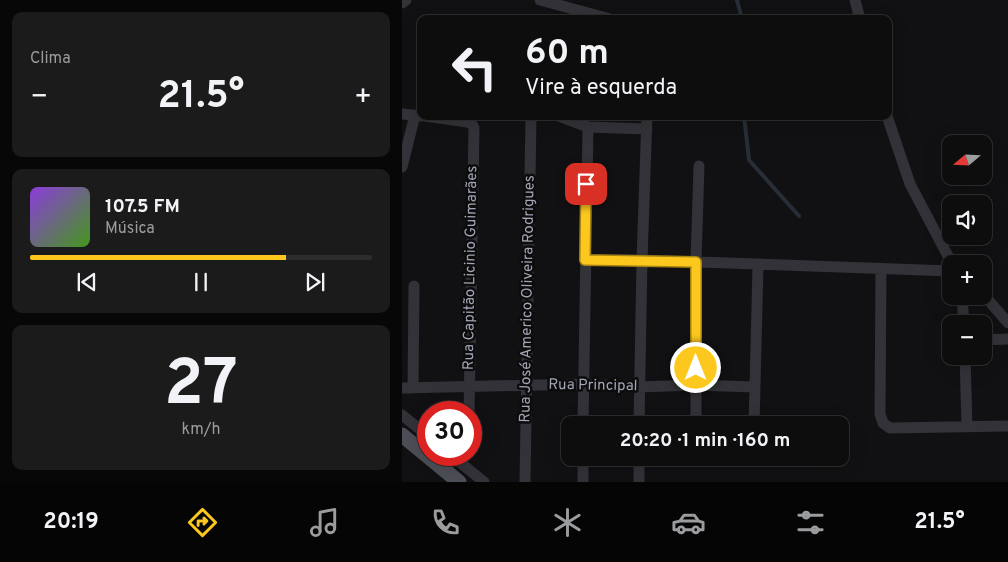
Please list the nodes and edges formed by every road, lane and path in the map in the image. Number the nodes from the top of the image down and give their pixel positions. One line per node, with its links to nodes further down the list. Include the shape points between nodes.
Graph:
1 (406, 0): 4 (street)
2 (540, 0): 5 (street)
3 (855, 0): 6 (street)
4 (402, 3)
5 (595, 15)
6 (859, 15)
7 (402, 114): 8 (street)
8 (417, 116)
9 (419, 120): 18 (street)
10 (451, 120): 34 (street, Rua Capitão Licinio Guimarães, via 467,122 474,128)
11 (531, 120): 35 (street, Rua José Americo Oliveira Rodrigues)
12 (570, 120): 15 (street)
13 (647, 120): 16 (street)
14 (888, 120): 19 (street, via 910,184)
15 (588, 127): 16 (street); 20 (street)
16 (646, 129): 21 (street)
17 (700, 166): 22 (street)
18 (402, 167)
19 (947, 255)
20 (585, 260): 21 (street); 32 (street)
21 (642, 260): 22 (street); 37 (street)
22 (696, 262): 23 (street); 33 (street)
23 (758, 266): 24 (street); 36 (street)
24 (881, 270): 25 (street); 47 (street, via 880,414 883,423 890,428)
25 (942, 271)
26 (414, 286): 38 (street)
27 (992, 304): 28 (street)
28 (1008, 323)
29 (1008, 338): 30 (street)
30 (992, 339)
31 (965, 365): 47 (street)
32 (583, 384): 35 (street, Rua Principal); 37 (street, Rua Principal); 41 (street)
33 (696, 385): 36 (street, Rua Principal); 37 (street, Rua Principal); 43 (street)
34 (469, 386): 35 (street, Rua Principal); 38 (street, Rua Principal); 39 (street, Rua Capitão Licinio Guimarães)
35 (526, 386): 56 (street, Rua José Americo Oliveira Rodrigues)
36 (754, 386): 44 (street)
37 (639, 387): 42 (street)
38 (408, 388)
39 (469, 401)
40 (402, 415): 46 (street)
41 (583, 416)
42 (639, 416)
43 (696, 416)
44 (754, 416)
45 (1008, 426): 47 (street)
46 (417, 427)
47 (967, 427)
48 (402, 435): 54 (main road)
49 (464, 466): 53 (street)
50 (469, 466): 53 (street)
51 (583, 466): 57 (street)
52 (640, 466): 58 (street)
53 (469, 470): 55 (street)
54 (459, 482)
55 (484, 482)
56 (525, 482)
57 (583, 482)
58 (640, 482)

